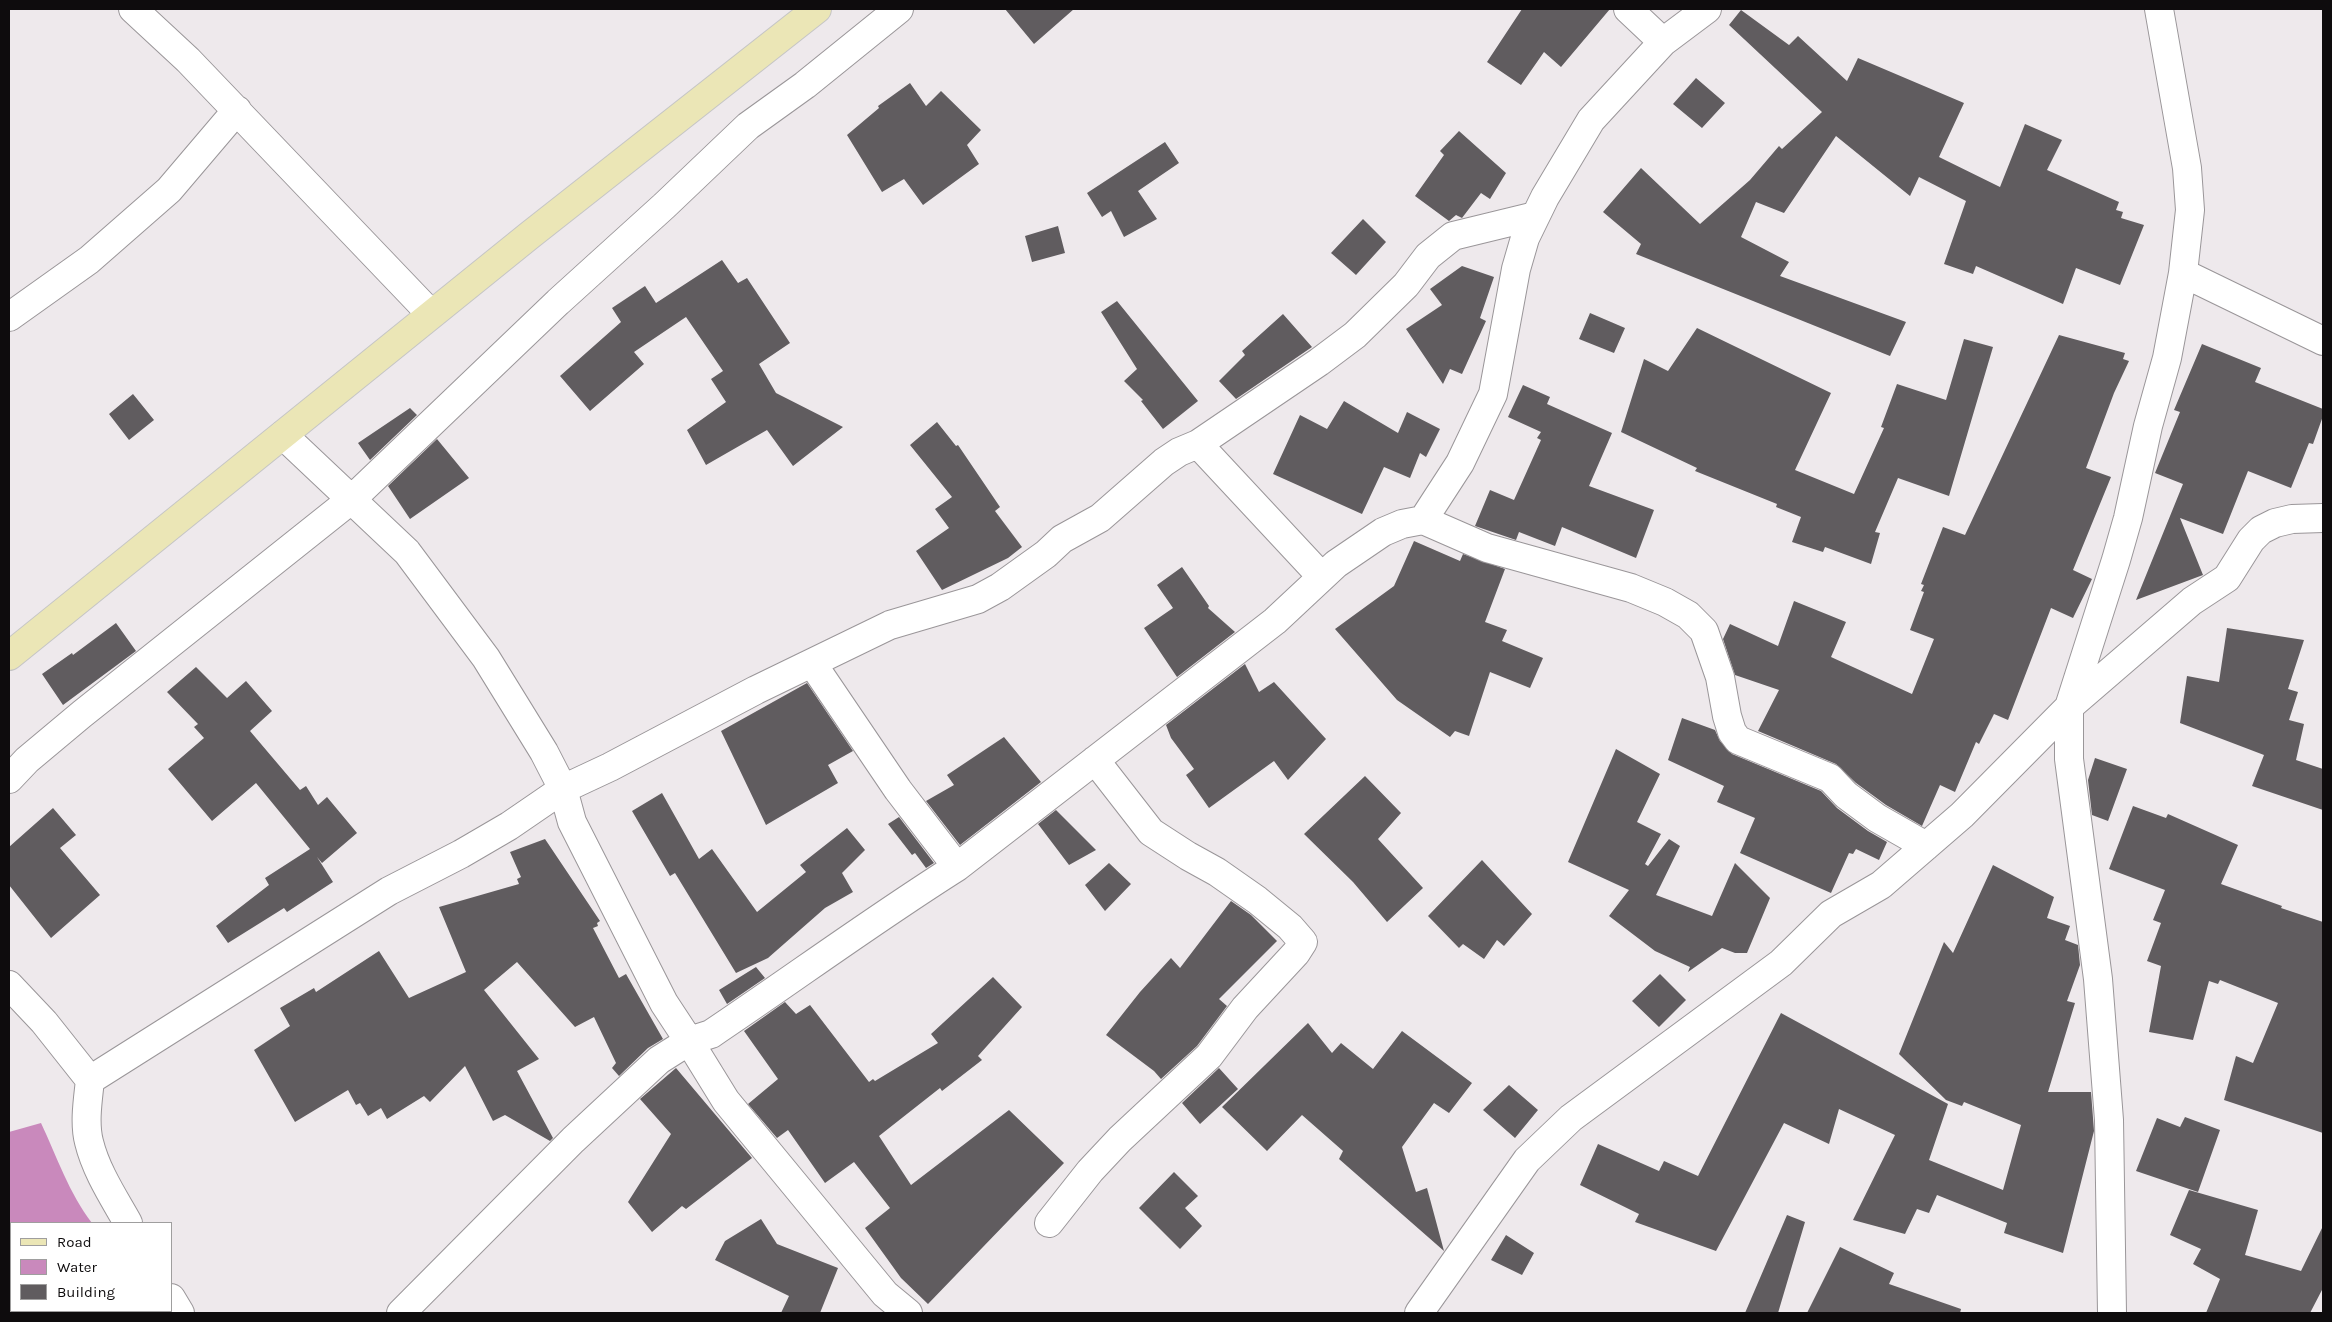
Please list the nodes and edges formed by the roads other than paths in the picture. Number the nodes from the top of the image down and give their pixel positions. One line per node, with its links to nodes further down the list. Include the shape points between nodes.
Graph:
1 (134, 9): 8 (street)
2 (817, 9): 11 (main road)
3 (899, 9): 16 (street, via 805,85 748,126)
4 (1628, 9): 7 (street)
5 (1707, 9): 7 (street)
6 (2159, 9): 10 (street, via 2187,168 2190,210)
7 (1663, 42): 9 (street, via 1591,120)
8 (237, 110): 11 (street); 12 (street, via 169,190 89,260)
9 (1535, 216): 15 (street, via 1453,236 1428,256 1406,285 1355,335); 18 (street, via 1516,269 1494,394 1460,463)
10 (2183, 272): 13 (street); 22 (street, via 2167,358 2125,527)
11 (431, 314): 14 (main road)
12 (9, 317)
13 (2323, 341)
14 (283, 435): 16 (street); 20 (main road)
15 (1198, 444): 19 (street); 21 (street, via 1164,462 1100,518 1062,539 993,591 978,599 890,626)
16 (352, 499): 24 (street, via 96,702); 25 (street, via 407,552 463,626 544,752)
17 (2323, 518): 22 (street, via 2275,522 2261,530 2227,578 2192,602)
18 (1423, 520): 19 (street, via 1383,532); 26 (street, via 1487,548 1631,588 1688,615 1704,631 1720,677 1727,716 1738,740 1830,778 1851,799 1881,821)
19 (1321, 576): 23 (street, via 1275,621)
20 (9, 656)
21 (812, 663): 25 (street); 27 (street, via 898,790)
22 (2069, 707): 26 (street, via 1970,808); 39 (street, via 2069,759 2098,979 2109,1120)
23 (1095, 760): 27 (street); 32 (street, via 1151,832 1218,872 1257,900 1303,942 1245,1008 1210,1056 1120,1138)
24 (9, 779)
25 (563, 789): 29 (street, via 572,822 664,1003); 30 (street, via 509,826 389,891)
26 (1926, 846): 38 (street, via 1881,885 1832,914 1781,964 1571,1118 1527,1160)
27 (957, 867): 29 (street, via 711,1034)
28 (9, 985): 30 (street, via 44,1022)
29 (689, 1041): 34 (street, via 726,1102); 36 (street, via 659,1060 573,1140)
30 (90, 1080): 31 (street, via 89,1141 102,1176)
31 (127, 1222)
32 (1049, 1222)
33 (172, 1300): 35 (street)
34 (883, 1303): 37 (street)
35 (180, 1313)
36 (402, 1313)
37 (908, 1313)
38 (1419, 1313)
39 (2112, 1313)

